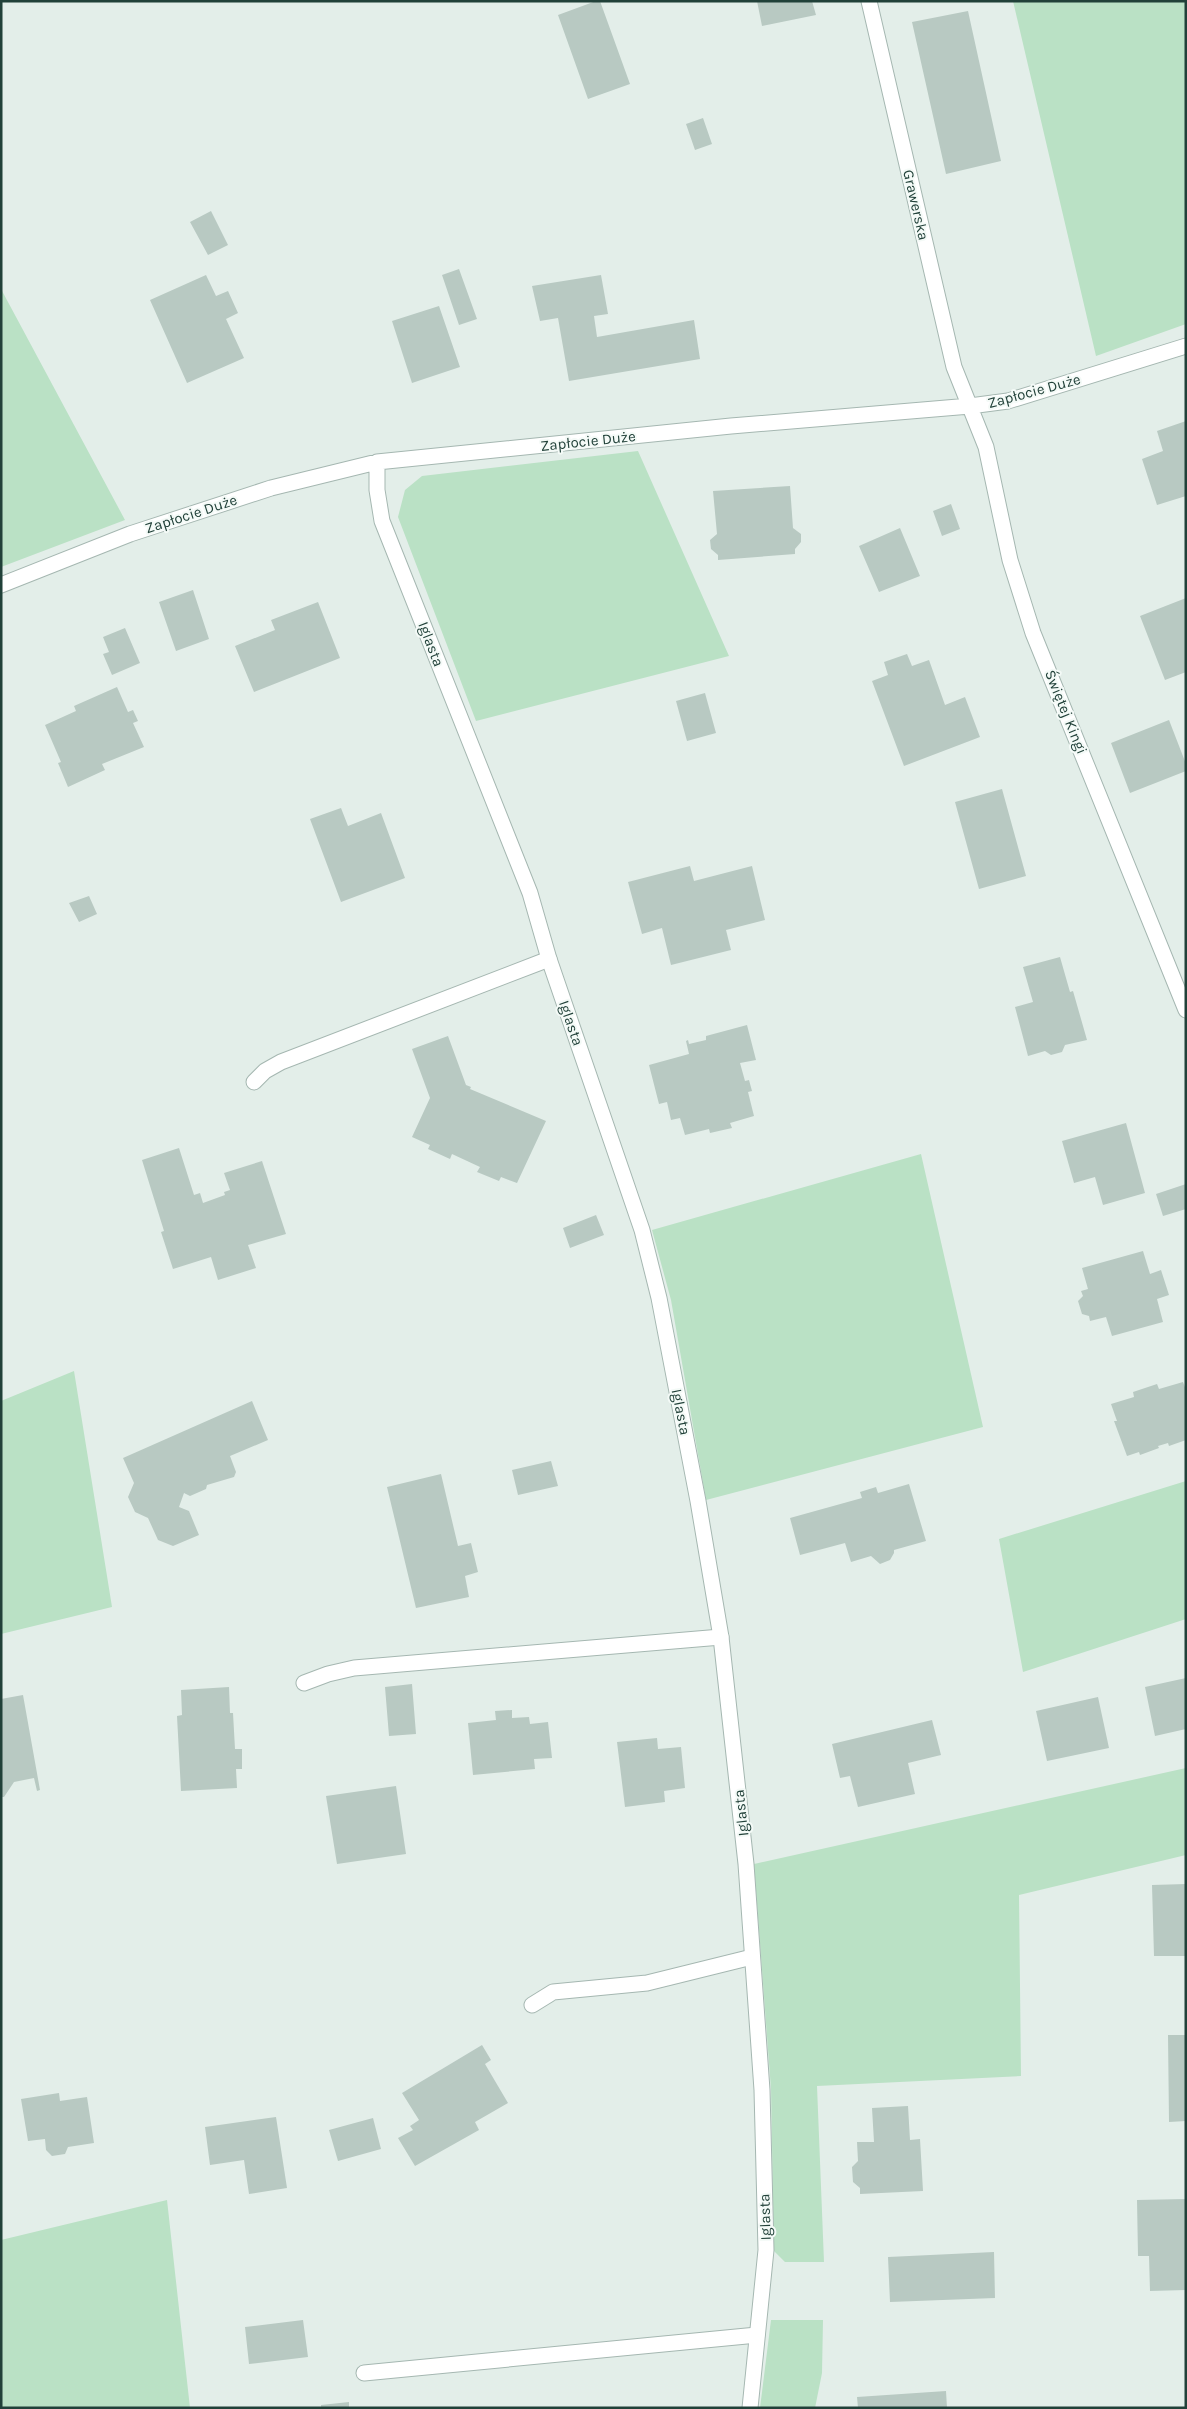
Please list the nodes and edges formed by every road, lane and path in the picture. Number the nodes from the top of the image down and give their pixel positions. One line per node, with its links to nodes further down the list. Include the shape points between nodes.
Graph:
1 (870, 1): 3 (street, Grawerska, via 954,367)
2 (1186, 346): 3 (street, Zapłocie Duże, via 1008,400)
3 (970, 406): 4 (street, Zapłocie Duże, via 731,426); 7 (street, Świętej Kingi, via 986,447 1010,560 1033,632)
4 (377, 462): 5 (street, Zapłocie Duże, via 271,488 130,534); 6 (street, Iglasta, via 382,521 530,893)
5 (1, 584)
6 (550, 959): 8 (street, via 281,1062); 9 (street, Iglasta, via 644,1240 668,1346)
7 (1186, 1010)
8 (254, 1082)
9 (721, 1637): 10 (street, via 354,1668); 11 (street, Iglasta, via 746,1864)
10 (304, 1683)
11 (752, 1957): 12 (street, via 647,1983 553,1992); 13 (street, Iglasta, via 762,2090 766,2250)
12 (532, 2005)
13 (757, 2335): 14 (street); 15 (street, Iglasta)
14 (364, 2373)
15 (750, 2408)

